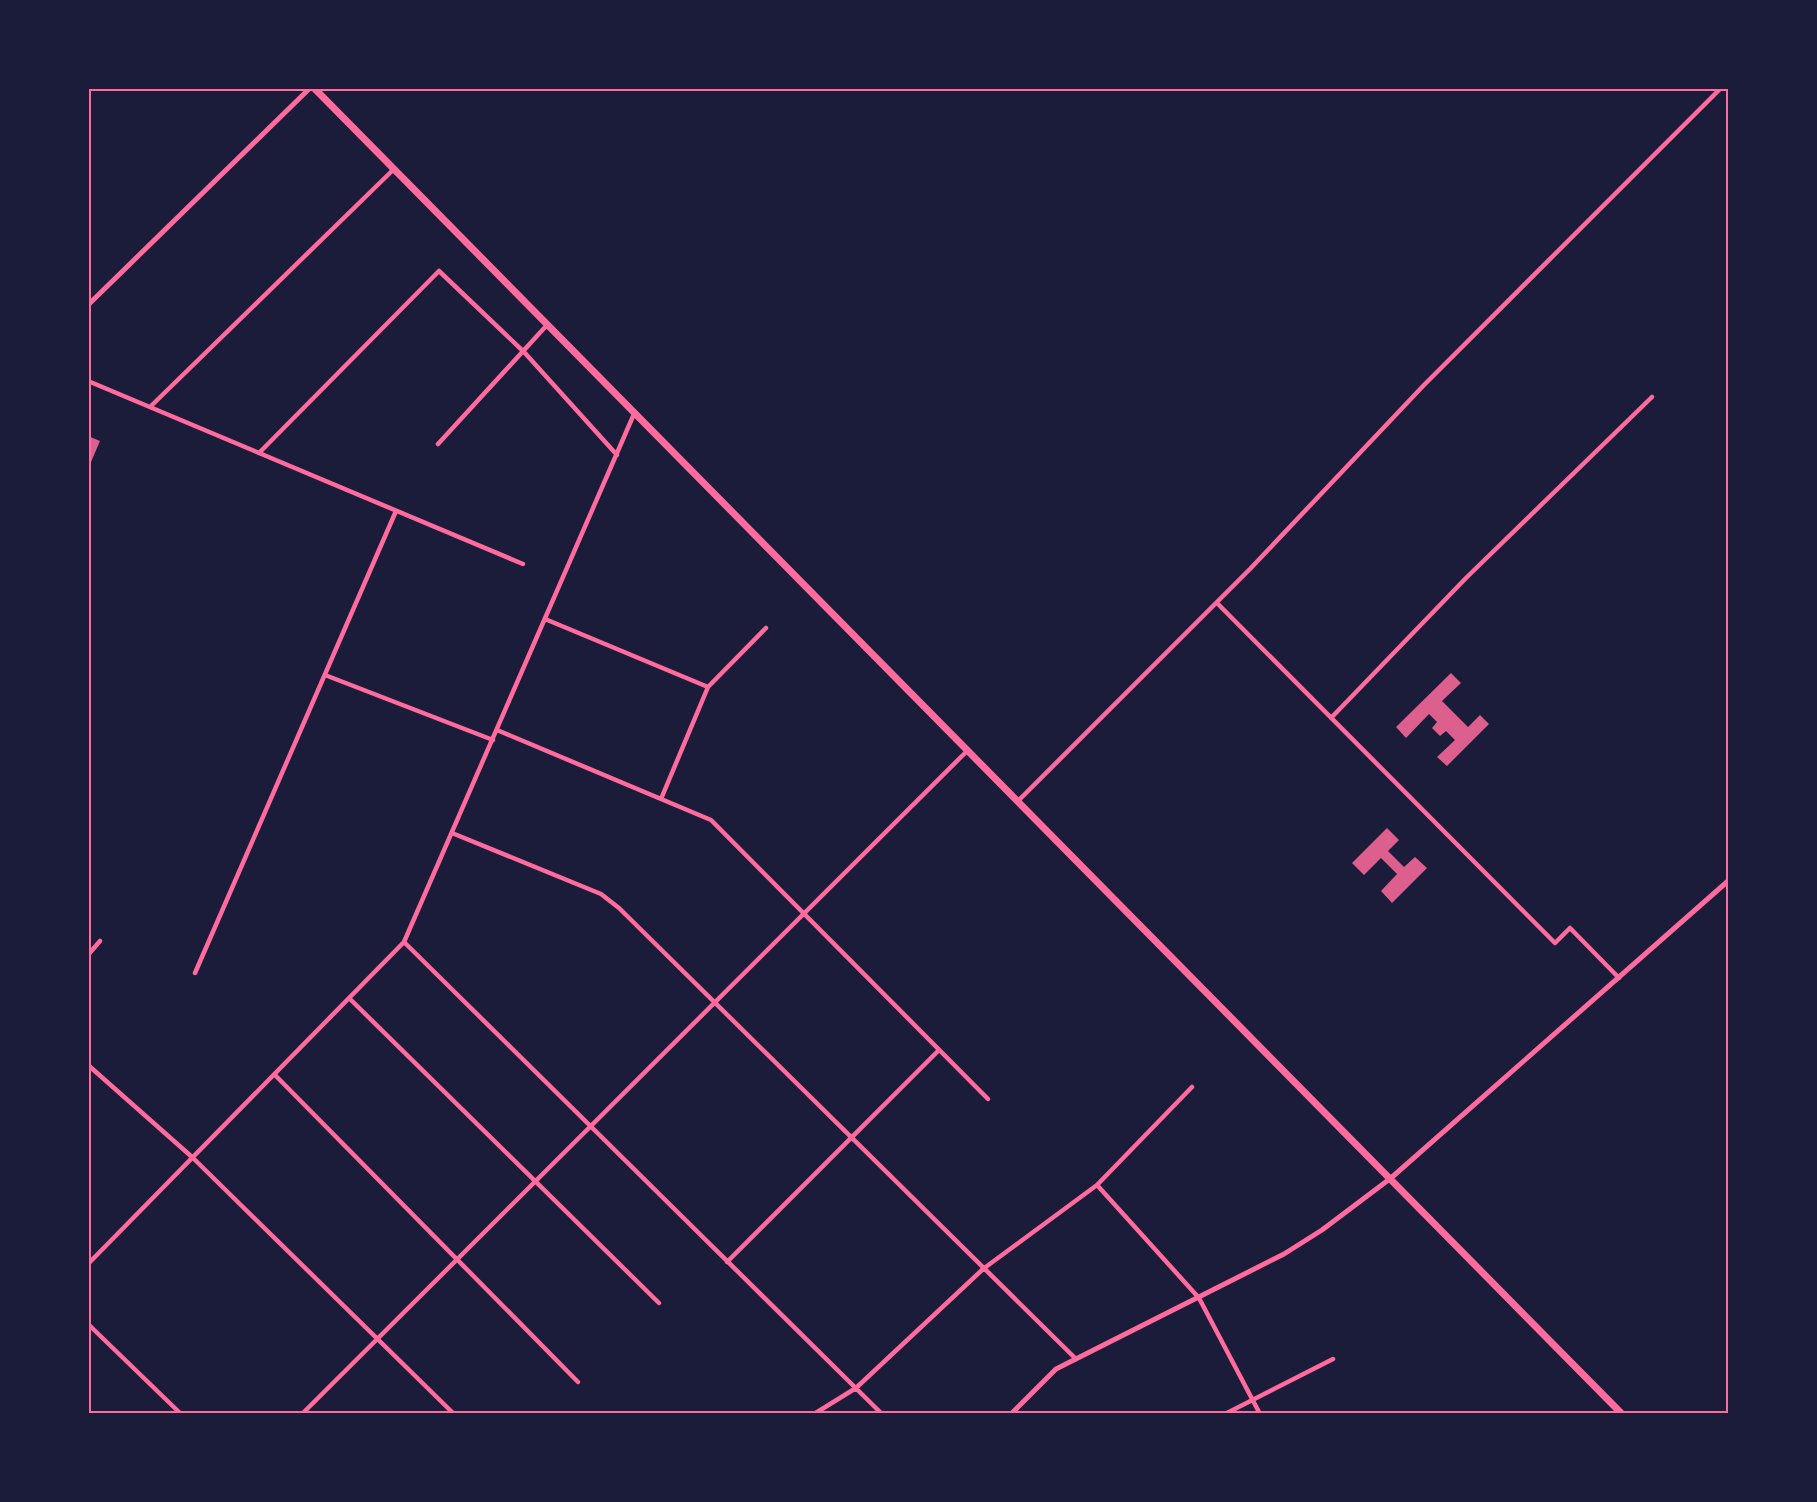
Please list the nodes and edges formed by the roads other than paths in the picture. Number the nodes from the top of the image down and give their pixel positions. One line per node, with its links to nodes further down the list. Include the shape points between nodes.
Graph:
1 (309, 88): 5 (street)
2 (314, 88): 4 (main road)
3 (1721, 88): 17 (street, via 1424,385)
4 (394, 169): 6 (main road); 10 (street)
5 (88, 305)
6 (547, 325): 7 (street); 11 (main road)
7 (524, 352): 12 (street); 13 (street, via 439,271); 14 (street)
8 (88, 381): 10 (street)
9 (1652, 398): 22 (street, via 1466,578)
10 (150, 407): 13 (street)
11 (634, 414): 14 (street); 25 (main road)
12 (438, 444)
13 (259, 453): 15 (street)
14 (617, 455): 18 (street)
15 (396, 511): 16 (street); 20 (street)
16 (523, 564)
17 (1217, 603): 22 (street); 27 (street)
18 (545, 619): 21 (street); 23 (street)
19 (766, 628): 21 (street)
20 (325, 675): 24 (street); 34 (street)
21 (708, 687): 26 (street)
22 (1331, 718): 35 (street, via 1555,943 1570,928)
23 (497, 730): 24 (street); 26 (street)
24 (493, 740): 28 (street)
25 (968, 750): 27 (main road); 30 (street)
26 (661, 799): 30 (street, via 711,820)
27 (1018, 801): 46 (main road)
28 (452, 833): 32 (street); 37 (street, via 601,894)
29 (1728, 881): 35 (street)
30 (802, 914): 37 (street); 38 (street)
31 (100, 942): 33 (street)
32 (405, 942): 36 (street); 43 (street)
33 (88, 955)
34 (195, 973)
35 (1618, 978): 46 (street)
36 (350, 999): 40 (street); 47 (street)
37 (714, 1003): 43 (street); 44 (street)
38 (939, 1050): 42 (street); 44 (street)
39 (88, 1065): 45 (street)
40 (274, 1075): 45 (street); 49 (street)
41 (1192, 1087): 48 (street)
42 (988, 1099)
43 (591, 1128): 47 (street); 50 (street)
44 (851, 1138): 50 (street); 52 (street)
45 (192, 1157): 51 (street); 56 (street)
46 (1391, 1178): 53 (street, via 1284,1254); 70 (main road)
47 (535, 1184): 49 (street); 54 (street)
48 (1097, 1185): 52 (street); 53 (street)
49 (457, 1261): 56 (street); 59 (street)
50 (727, 1262): 60 (street)
51 (88, 1264)
52 (983, 1269): 57 (street); 60 (street)
53 (1199, 1298): 57 (street); 61 (street)
54 (659, 1303)
55 (88, 1323): 62 (street)
56 (380, 1338): 63 (street); 64 (street)
57 (1076, 1359): 67 (street, via 1056,1370)
58 (1333, 1359): 61 (street)
59 (578, 1382)
60 (856, 1388): 65 (street); 66 (street)
61 (1253, 1400): 68 (street); 69 (street)
62 (181, 1413)
63 (302, 1413)
64 (454, 1413)
65 (813, 1413)
66 (882, 1413)
67 (1011, 1413)
68 (1225, 1413)
69 (1260, 1413)
70 (1622, 1413)

